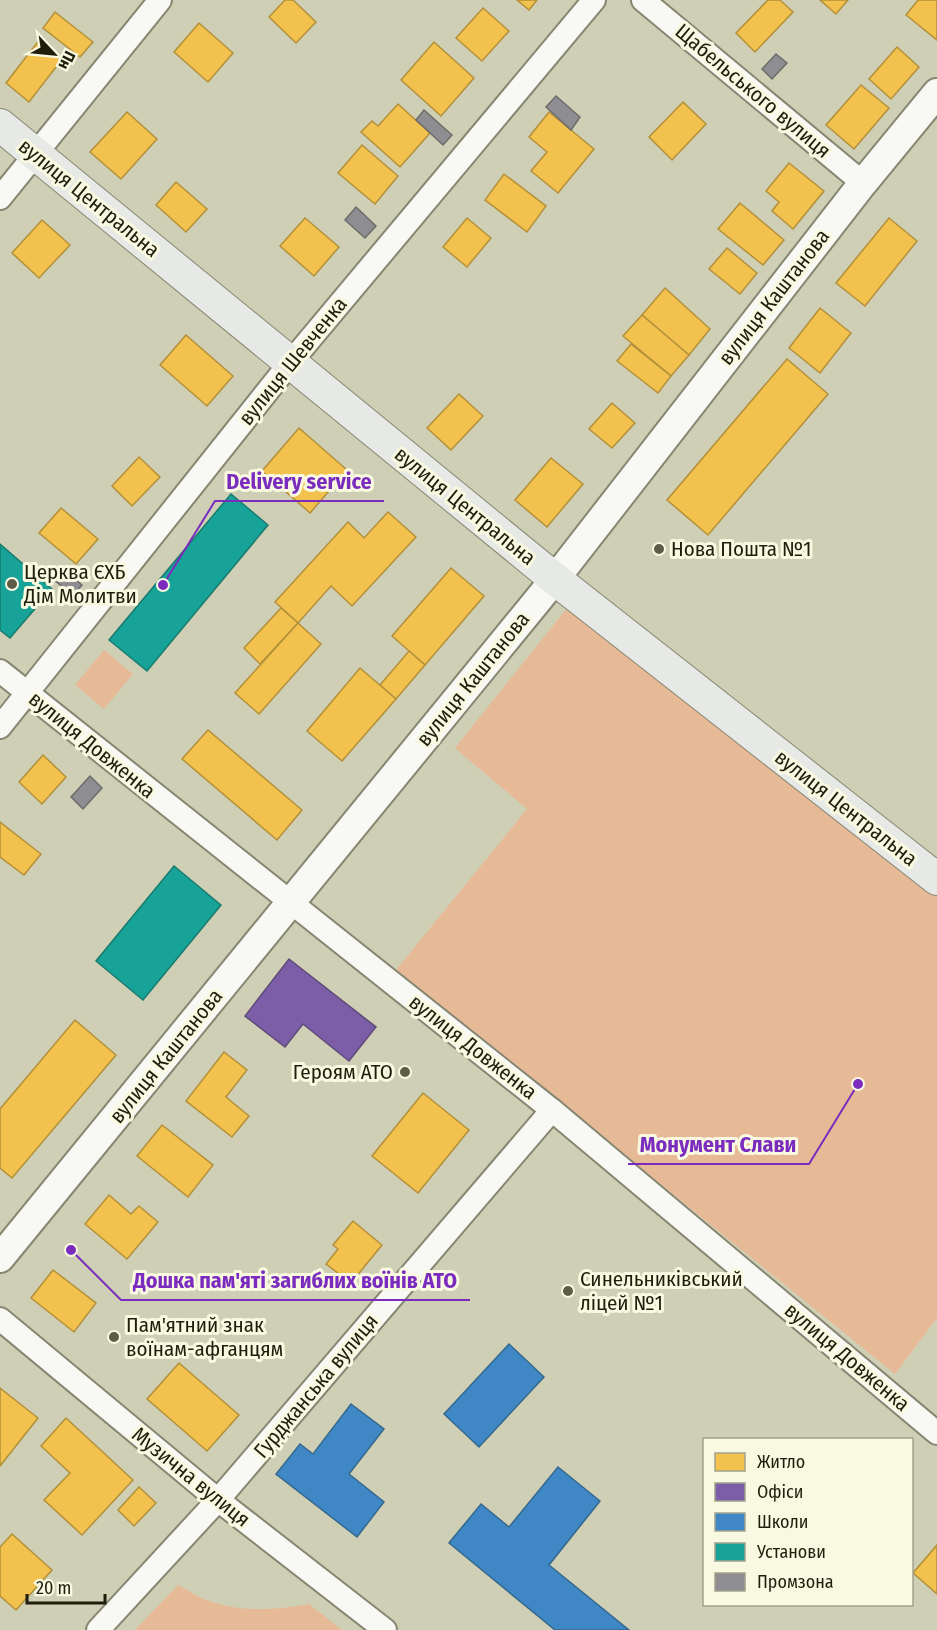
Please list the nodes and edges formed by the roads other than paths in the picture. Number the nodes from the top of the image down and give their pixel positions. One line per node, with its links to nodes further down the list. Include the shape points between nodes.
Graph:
1 (160, 0): 6 (street)
2 (594, 0): 9 (street, вулиця Шевченка)
3 (643, 0): 7 (street, Щабельського вулиця)
4 (937, 93): 7 (street, вулиця Каштанова)
5 (0, 125): 6 (main road, вулиця Центральна)
6 (36, 154): 8 (street); 9 (main road, вулиця Центральна)
7 (863, 183): 10 (street, вулиця Каштанова)
8 (0, 198)
9 (290, 363): 10 (main road, вулиця Центральна); 12 (street, вулиця Шевченка)
10 (555, 579): 14 (main road, вулиця Центральна); 15 (street, вулиця Каштанова)
11 (0, 671): 12 (street, вулиця Довженка)
12 (27, 694): 13 (street, вулиця Шевченка); 15 (street, вулиця Довженка)
13 (0, 728)
14 (937, 879)
15 (291, 903): 16 (street, вулиця Довженка); 17 (street, вулиця Каштанова)
16 (552, 1110): 19 (street, вулиця Довженка); 20 (street, Гурджанська вулиця)
17 (0, 1258)
18 (0, 1319): 20 (street, Музична вулиця)
19 (937, 1432)
20 (218, 1500): 21 (street, Гурджанська вулиця); 22 (street, Музична вулиця)
21 (98, 1630)
22 (385, 1630)

